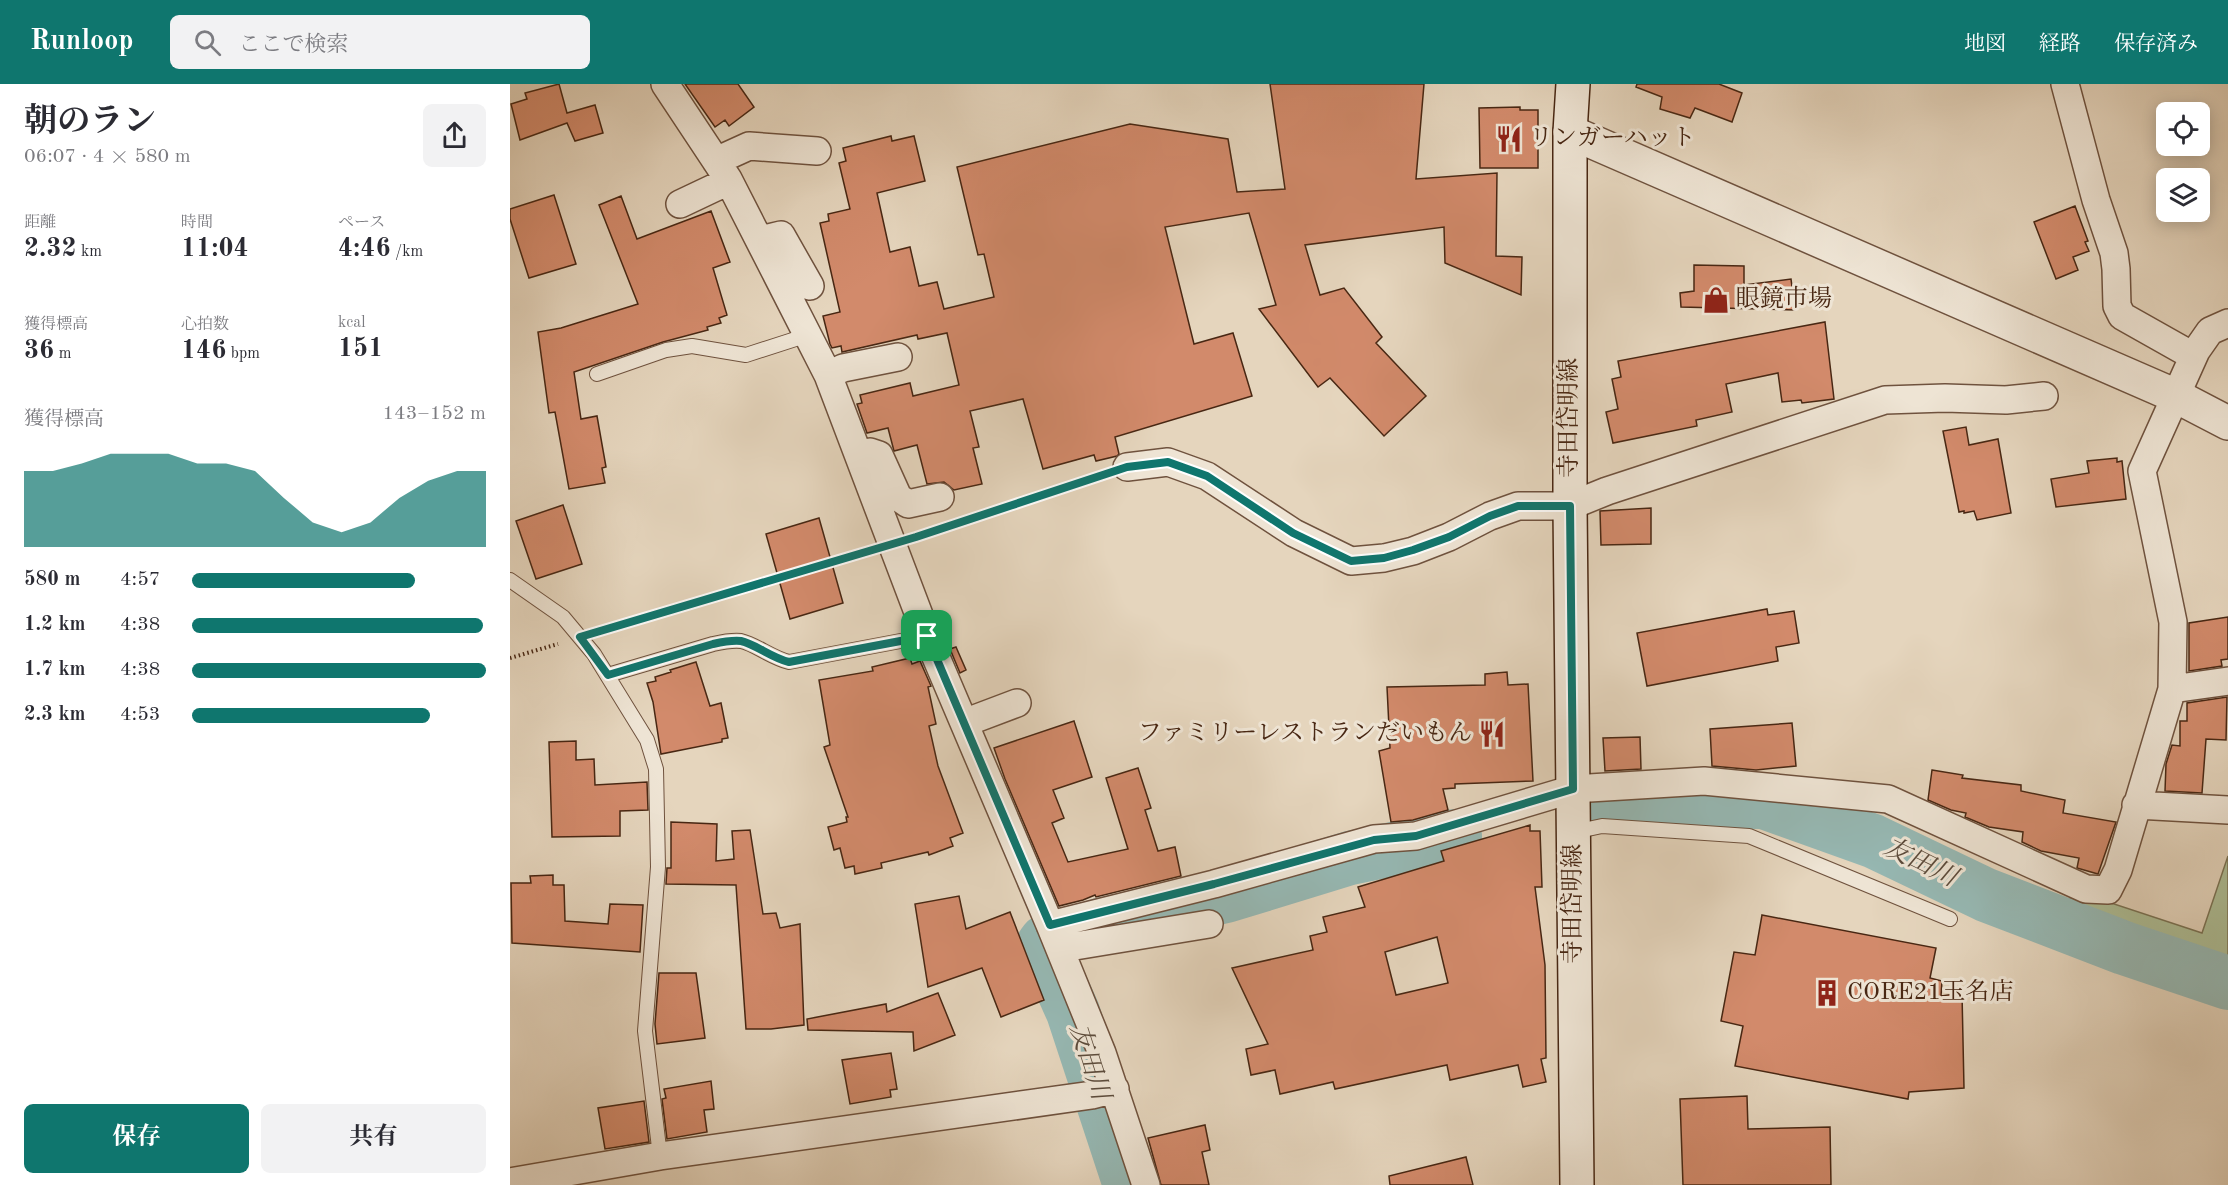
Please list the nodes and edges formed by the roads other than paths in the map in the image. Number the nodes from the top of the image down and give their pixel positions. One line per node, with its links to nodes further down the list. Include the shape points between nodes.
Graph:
1 (665, 84): 6 (street)
2 (1573, 84): 4 (main road, 寺田岱明線)
3 (2065, 84): 12 (street, via 2114,253 2117,306 2122,316)
4 (1570, 132): 17 (main road); 22 (main road, 寺田岱明線)
5 (817, 151): 6 (street, via 749,146)
6 (722, 170): 7 (street); 8 (street)
7 (681, 204)
8 (760, 240): 9 (street, via 781,235); 11 (street)
9 (810, 286)
10 (2228, 323): 12 (street, via 2210,331)
11 (808, 334): 14 (lane, via 746,355 692,346 666,350); 15 (street)
12 (2193, 356): 17 (street)
13 (898, 357): 15 (street, via 843,368)
14 (597, 374)
15 (828, 375): 19 (street)
16 (2044, 396): 22 (street, via 2006,400 1885,400)
17 (2176, 396): 18 (main road); 27 (street, via 2142,471 2173,622)
18 (2228, 423)
19 (859, 455): 21 (street, via 879,455 898,497 908,504); 24 (street)
20 (1127, 467): 22 (street, via 1168,462 1207,476 1293,533 1351,561 1413,550 1518,506)
21 (940, 497)
22 (1570, 506): 30 (main road, 寺田岱明線)
23 (510, 580): 25 (lane, via 563,617)
24 (927, 636): 25 (lane, via 789,662 742,641 726,642); 29 (street)
25 (608, 675): 39 (lane, via 647,740 656,769 658,867 645,1031)
26 (2228, 681): 27 (street)
27 (2172, 689): 31 (street)
28 (1017, 703): 29 (street)
29 (964, 723): 36 (street)
30 (1573, 789): 31 (street, via 1704,781 1888,800 2086,889 2108,890 2118,870); 33 (main road, 寺田岱明線); 36 (street, via 1416,836 1374,840)
31 (2136, 805): 32 (street)
32 (2228, 810)
33 (1574, 831): 34 (lane, via 1602,826 1749,836); 42 (main road, 寺田岱明線)
34 (1950, 919)
35 (1209, 924): 37 (street, via 1075,946)
36 (1050, 925): 37 (street)
37 (1062, 952): 38 (street)
38 (1104, 1092): 39 (street); 41 (street)
39 (660, 1156): 40 (street)
40 (510, 1182)
41 (1146, 1185)
42 (1576, 1185)

